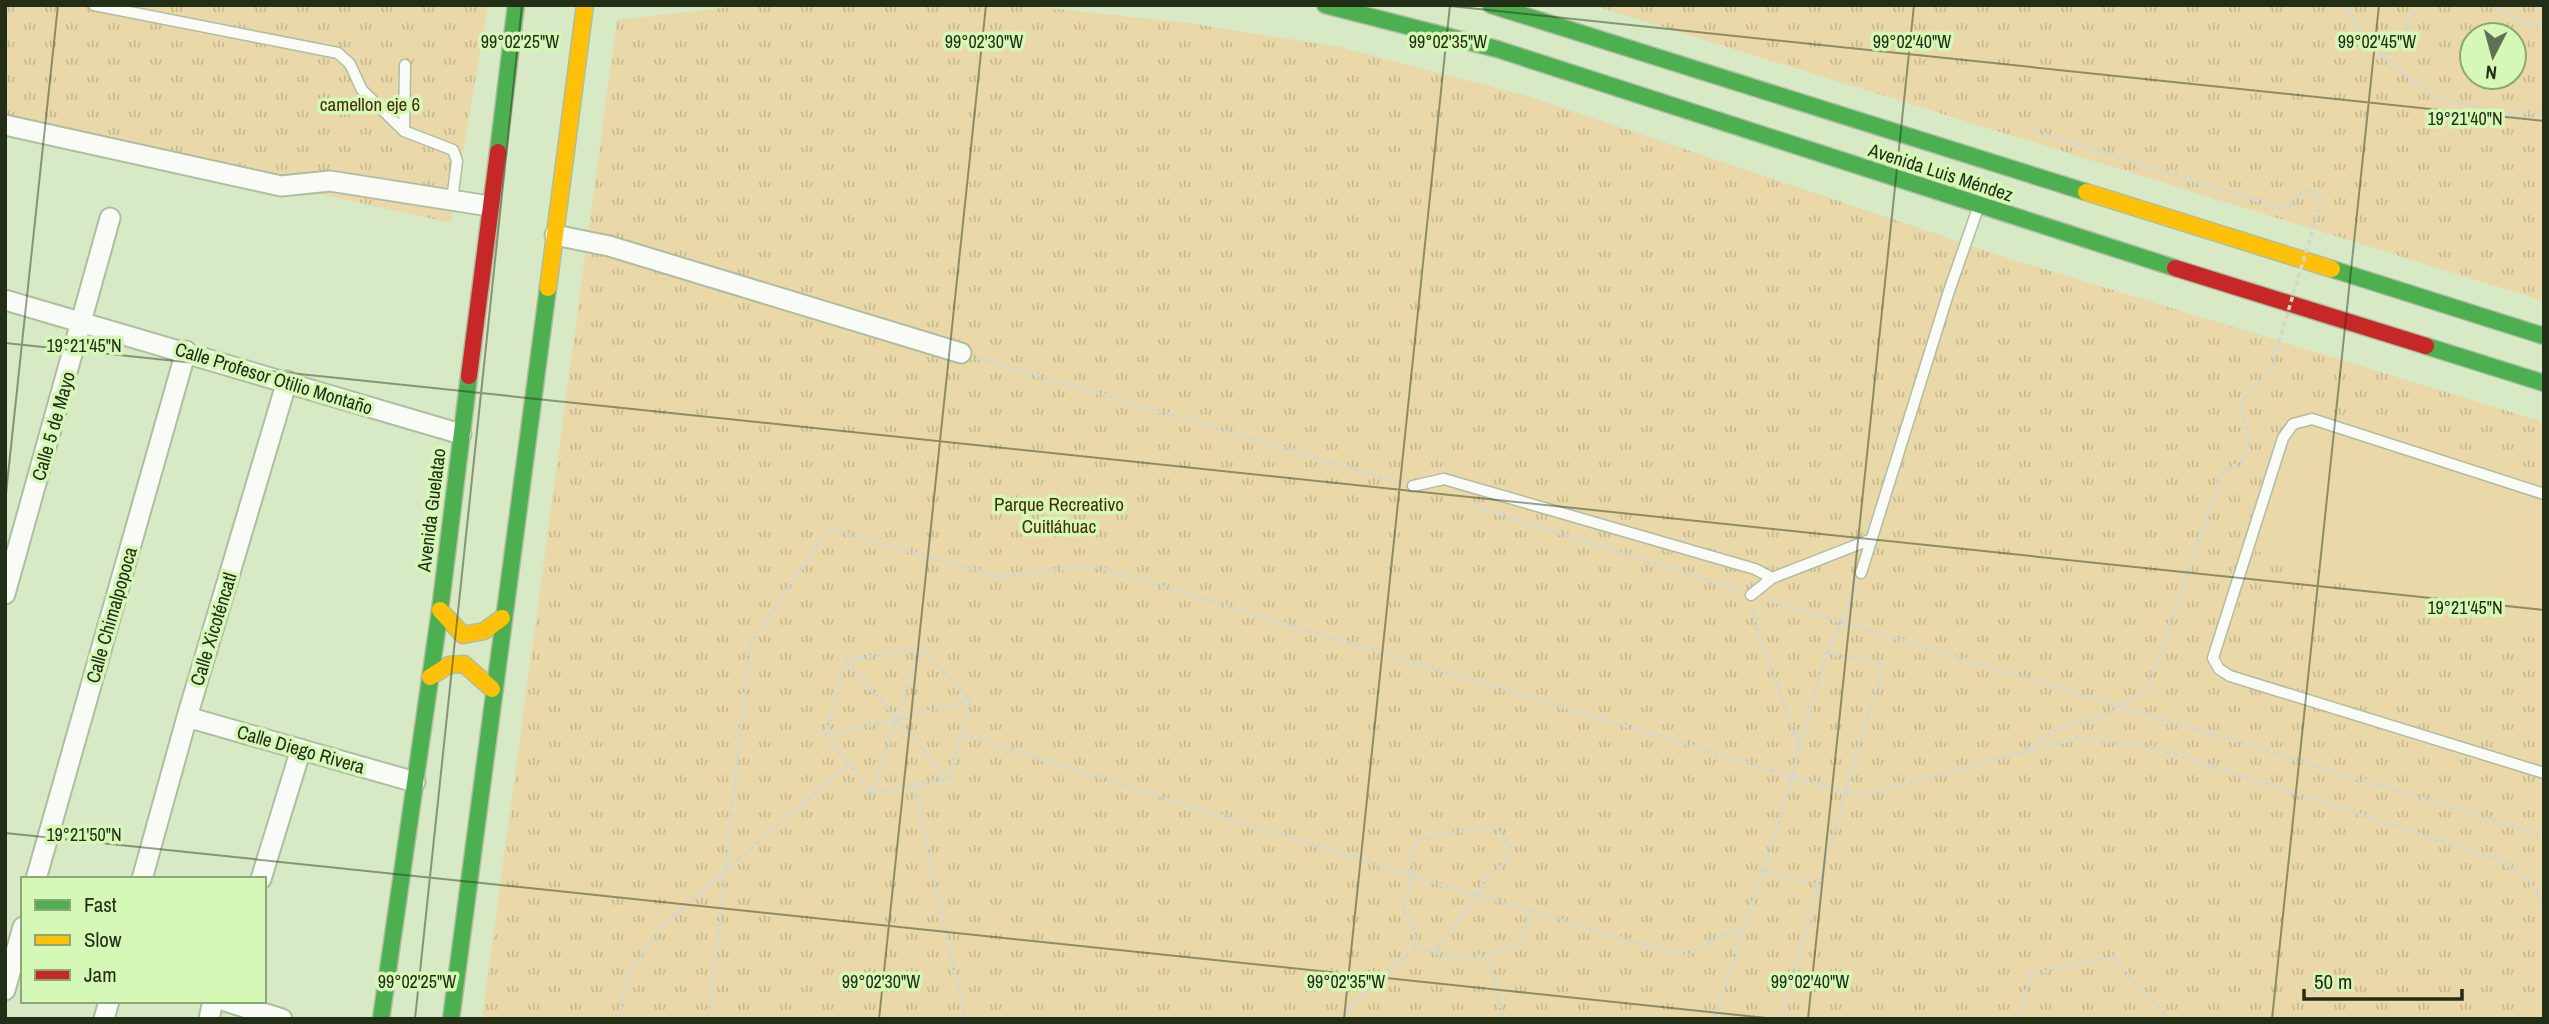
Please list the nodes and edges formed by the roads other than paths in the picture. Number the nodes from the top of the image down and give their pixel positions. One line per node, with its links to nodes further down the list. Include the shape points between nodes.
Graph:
1 (94, 5): 9 (lane, via 338,53 350,64 362,90)
2 (516, 5): 14 (main road, Avenida Guelatao)
3 (585, 5): 17 (main road)
4 (1325, 5): 10 (main road, Avenida Luis Méndez, via 1497,50)
5 (1491, 5): 7 (main road, Avenida Luis Méndez)
6 (405, 65): 9 (lane)
7 (1826, 111): 10 (main road); 11 (main road, Avenida Luis Méndez)
8 (5, 125): 13 (street, via 281,186 330,181)
9 (404, 131): 13 (lane, via 453,150 457,161)
10 (1812, 152): 12 (main road, Avenida Luis Méndez)
11 (1930, 155): 12 (main road); 20 (main road, Avenida Luis Méndez)
12 (1918, 187): 15 (main road, Avenida Luis Méndez)
13 (452, 200): 14 (street)
14 (489, 206): 25 (main road, Avenida Guelatao)
15 (1979, 207): 24 (main road, Avenida Luis Méndez); 28 (lane)
16 (110, 218): 19 (street, Calle 5 de Mayo)
17 (555, 235): 22 (street, via 609,246); 34 (main road)
18 (5, 300): 19 (street, Calle Profesor Otilio Montaño)
19 (82, 322): 21 (street, Calle Profesor Otilio Montaño); 31 (street, Calle 5 de Mayo)
20 (2544, 335)
21 (186, 351): 23 (street, Calle Profesor Otilio Montaño); 41 (street, Calle Chimalpopoca)
22 (961, 353)
23 (287, 381): 25 (street, Calle Profesor Otilio Montaño); 37 (street, Calle Xicoténcatl)
24 (2544, 383)
25 (461, 434): 33 (main road, Avenida Guelatao)
26 (1413, 486): 30 (lane, via 1444,479 1755,569)
27 (2544, 494): 39 (lane, via 2312,419 2293,424 2283,438 2213,658 2230,676)
28 (1872, 539): 29 (lane); 30 (lane)
29 (1861, 573)
30 (1772, 578): 32 (lane)
31 (5, 594)
32 (1751, 595)
33 (440, 610): 34 (main road, via 463,635 476,636); 35 (main road, Avenida Guelatao)
34 (502, 618): 36 (main road)
35 (430, 677): 36 (main road, via 447,664 460,662 472,667); 40 (main road, Avenida Guelatao)
36 (492, 689): 49 (main road)
37 (187, 717): 38 (street, Calle Diego Rivera); 42 (street, Calle Xicoténcatl)
38 (301, 748): 40 (street, Calle Diego Rivera); 43 (street)
39 (2544, 773)
40 (415, 782): 48 (main road, Avenida Guelatao)
41 (37, 877)
42 (143, 877)
43 (262, 877)
44 (17, 938): 45 (street)
45 (5, 990)
46 (231, 1003): 47 (street)
47 (282, 1019)
48 (381, 1019)
49 (451, 1019)

